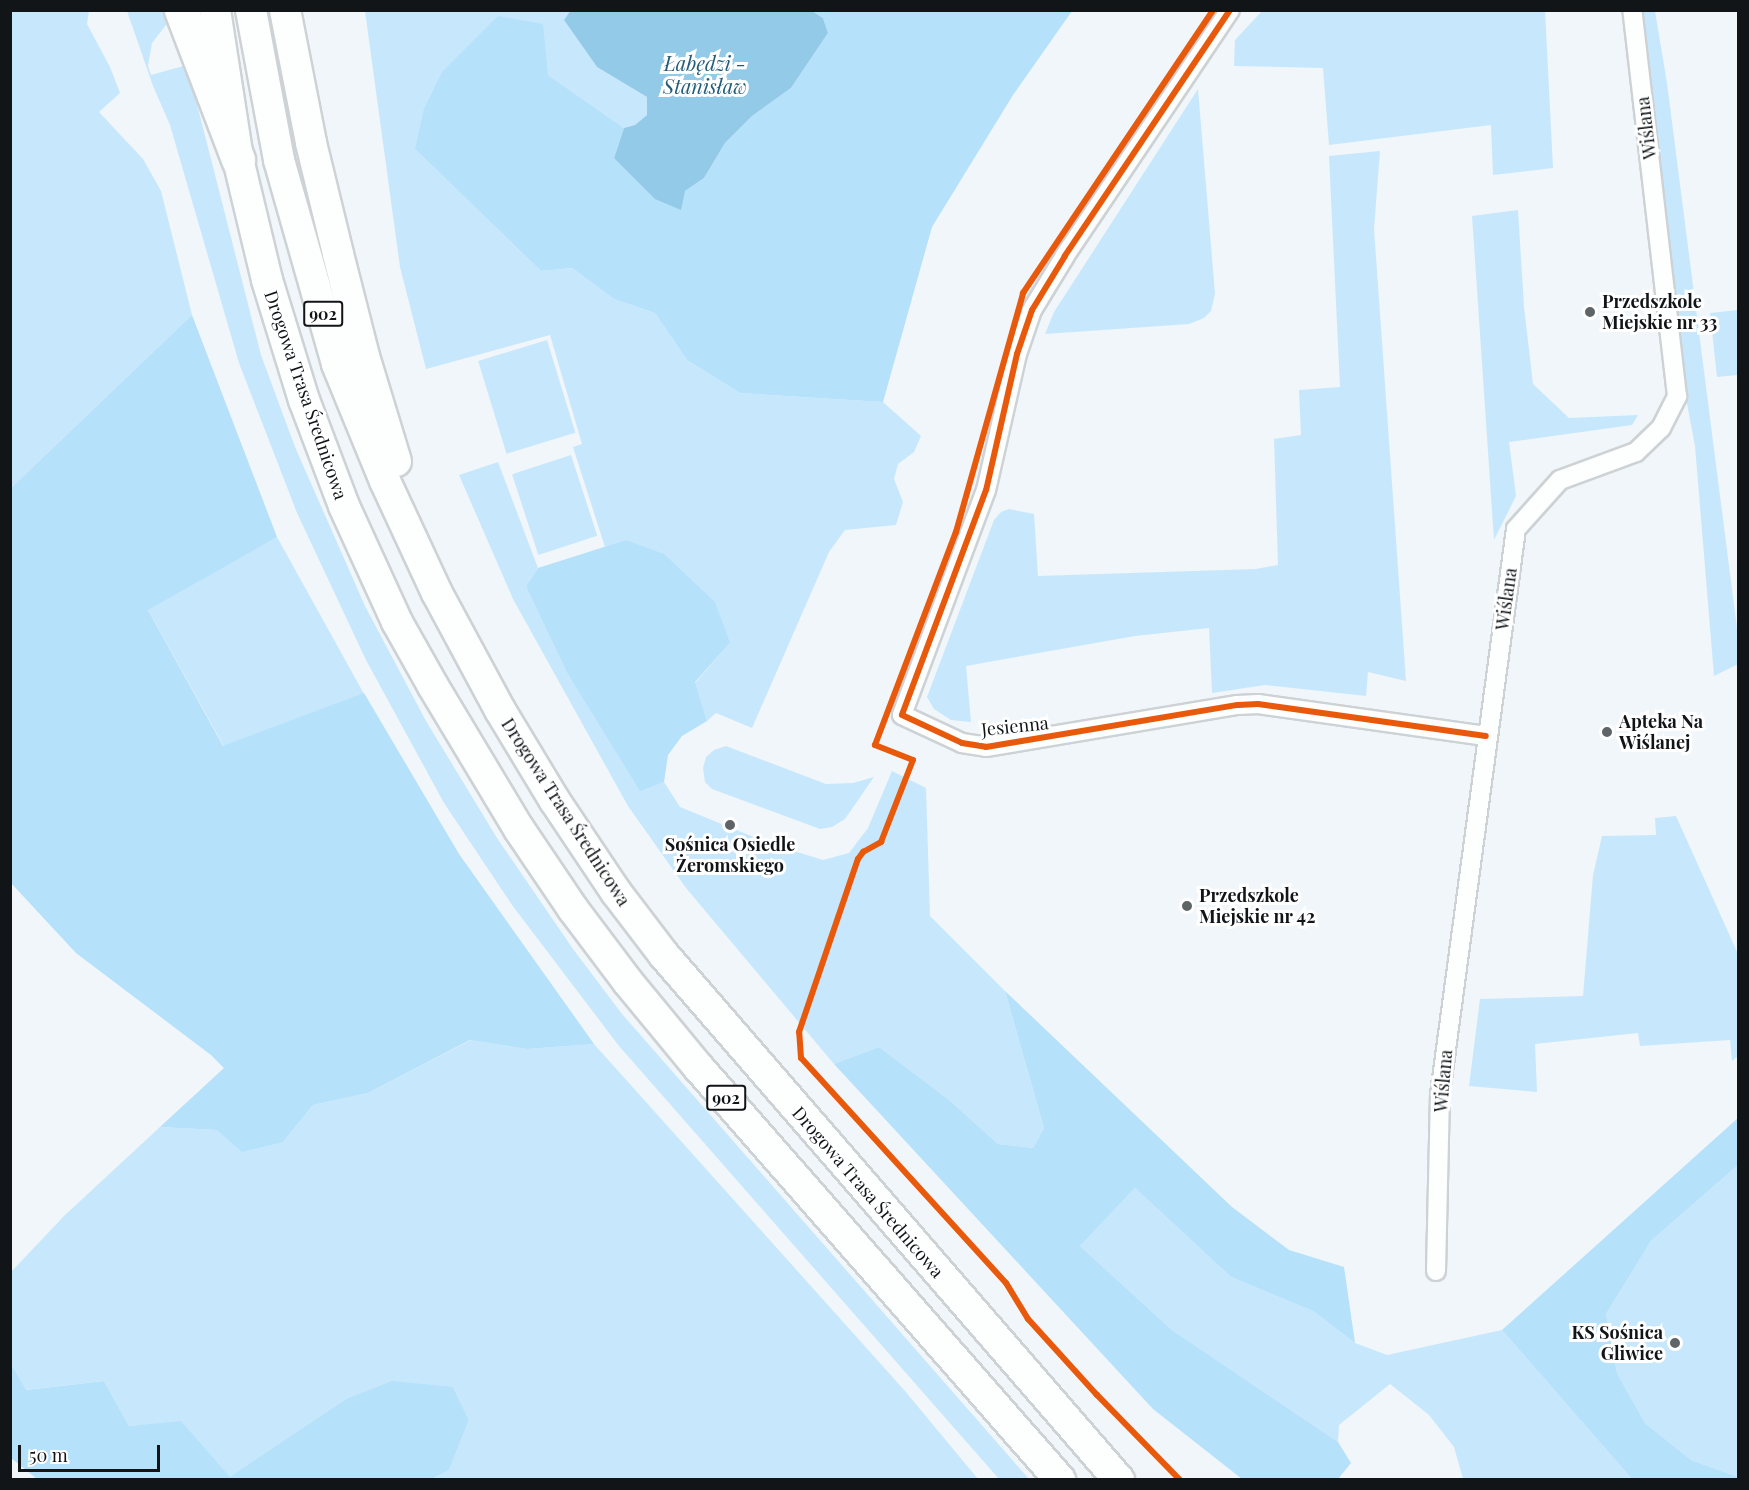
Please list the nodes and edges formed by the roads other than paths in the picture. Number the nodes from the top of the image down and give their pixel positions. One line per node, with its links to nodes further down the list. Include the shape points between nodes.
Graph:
1 (181, 10): 6 (highway)
2 (1230, 10): 9 (street, Jesienna, via 1032,310 1017,354 986,490 902,715 962,743 986,747 1258,704)
3 (1632, 10): 9 (street, Wiślana, via 1677,396 1661,428 1636,452 1560,480 1516,529)
4 (285, 12): 8 (main road, via 311,143 361,345)
5 (252, 16): 8 (main road, Drogowa Trasa Średnicowa / 902, via 279,160 337,364)
6 (209, 30): 7 (highway)
7 (238, 159): 11 (main road, Drogowa Trasa Średnicowa / 902, via 270,291 304,400 344,506 397,622 514,819 608,955 699,1068)
8 (436, 593): 12 (main road, Drogowa Trasa Średnicowa / 902, via 555,801 664,955)
9 (1486, 736): 10 (street, Wiślana, via 1440,1094)
10 (1436, 1271)
11 (1060, 1479)
12 (1119, 1479)

